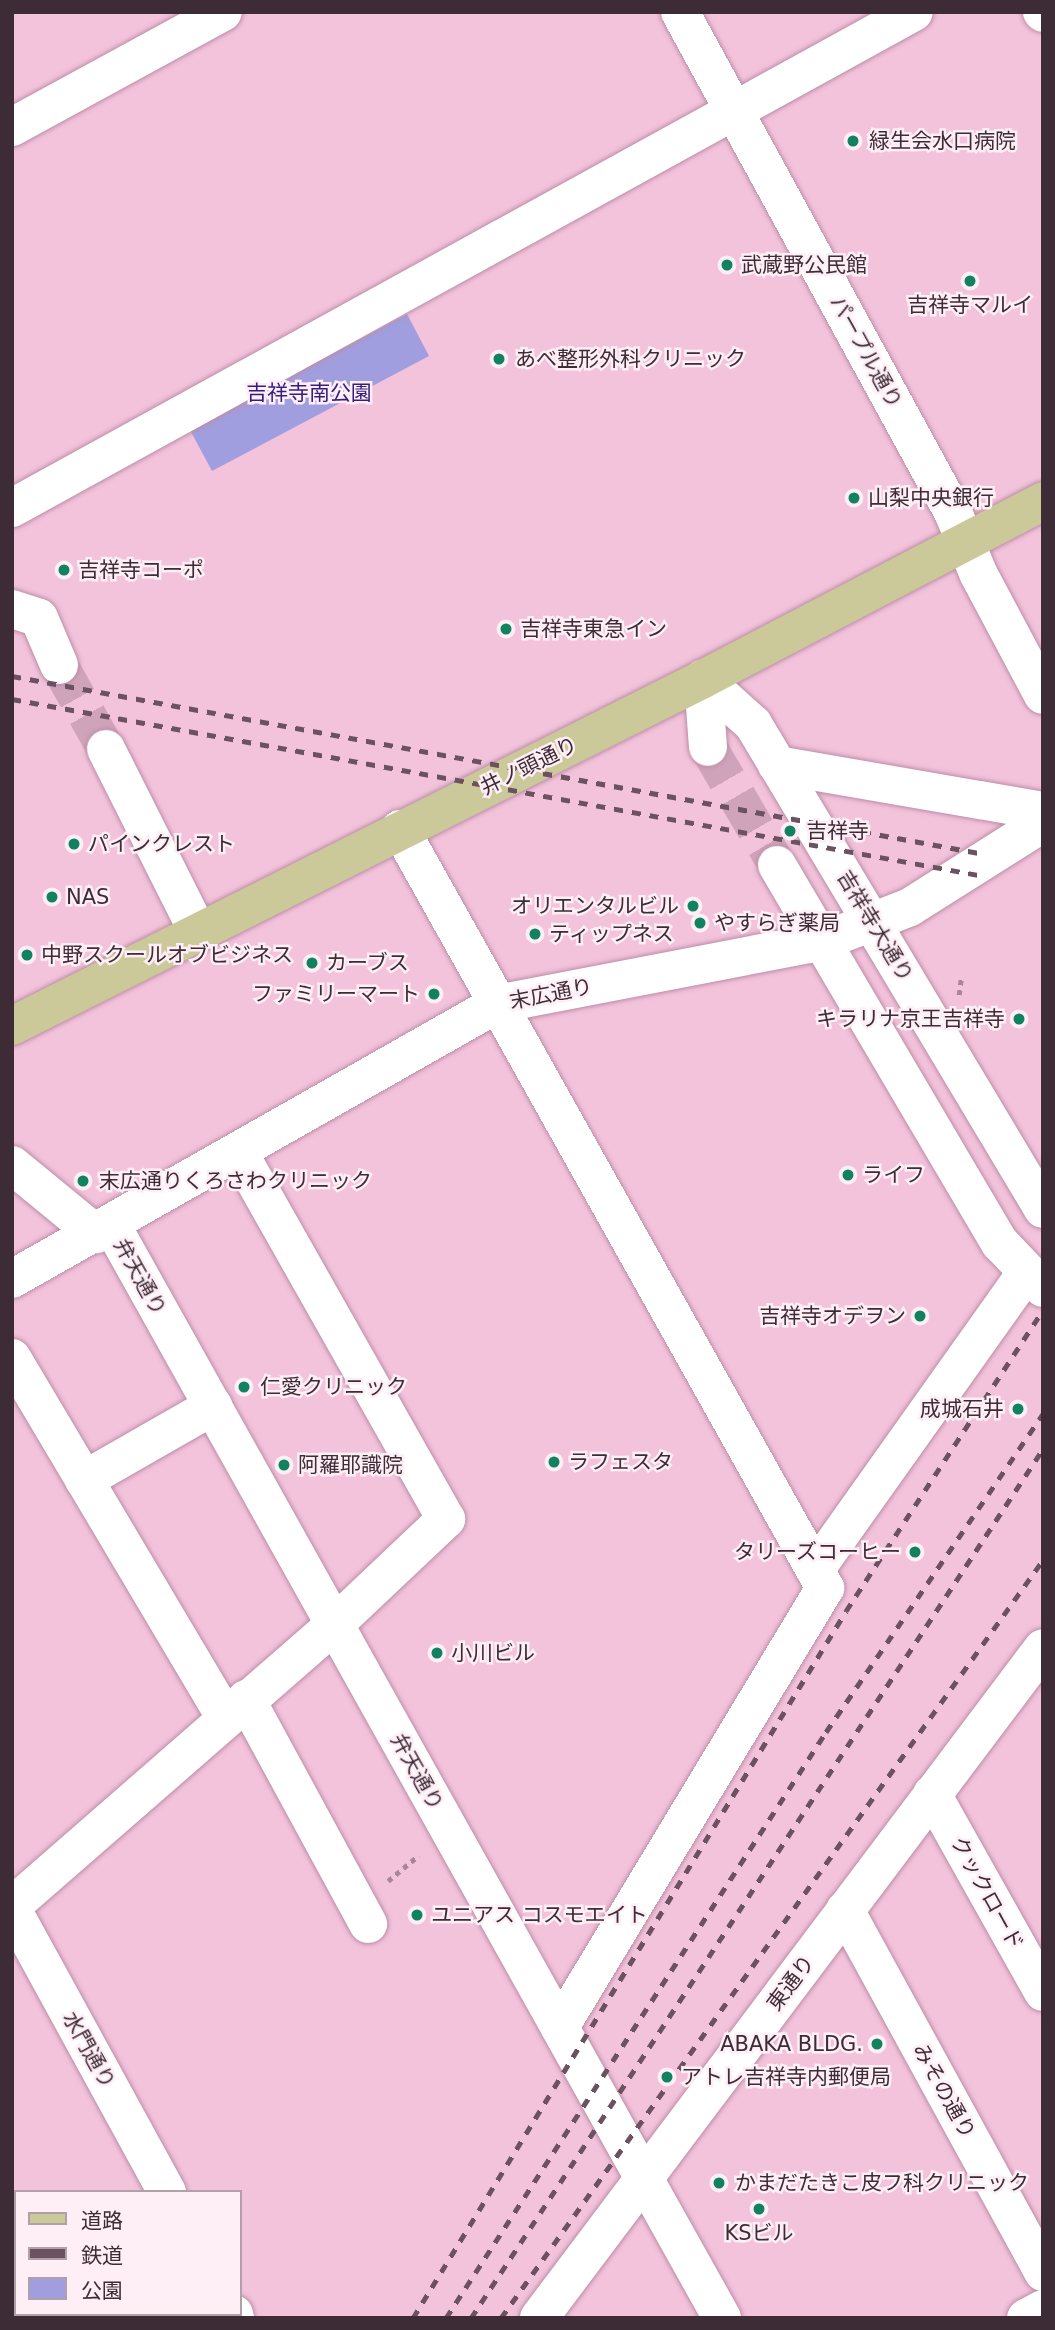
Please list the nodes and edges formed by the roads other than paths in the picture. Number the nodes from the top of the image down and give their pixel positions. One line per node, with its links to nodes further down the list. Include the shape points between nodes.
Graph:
1 (223, 12): 5 (street)
2 (680, 12): 4 (street, パープル通り)
3 (914, 12): 4 (street)
4 (735, 112): 7 (street); 8 (street, パープル通り, via 953,512)
5 (12, 127)
6 (1043, 501): 8 (main road, 井ノ頭通り)
7 (12, 508)
8 (964, 541): 11 (main road, 井ノ頭通り); 12 (street, パープル通り)
9 (12, 609): 10 (street, via 39,618)
10 (59, 665)
11 (703, 679): 13 (street); 15 (street, 吉祥寺大通り, via 753,724); 18 (main road, 井ノ頭通り)
12 (1043, 695)
13 (708, 747)
14 (106, 750): 21 (street)
15 (777, 765): 16 (street); 20 (street, 吉祥寺大通り)
16 (1043, 811)
17 (1043, 823): 20 (street, 末広通り, via 910,907)
18 (400, 830): 21 (main road, 井ノ頭通り); 23 (street)
19 (777, 865): 22 (street)
20 (873, 923): 22 (street, 末広通り); 27 (street, 吉祥寺大通り)
21 (198, 932): 24 (main road, 井ノ頭通り)
22 (823, 941): 23 (street, 末広通り); 30 (street, via 1000,1243)
23 (497, 1004): 25 (street, 末広通り); 34 (street)
24 (12, 1026)
25 (238, 1152): 28 (street, 末広通り); 35 (street, via 446,1519)
26 (12, 1165): 28 (street, 弁天通り)
27 (1043, 1209)
28 (104, 1230): 29 (street, 末広通り); 32 (street, 弁天通り)
29 (12, 1279)
30 (1034, 1281): 34 (street)
31 (12, 1358): 33 (street)
32 (213, 1406): 33 (street); 35 (street, 弁天通り)
33 (85, 1480): 37 (street)
34 (816, 1570): 44 (street, via 825,1588)
35 (335, 1624): 37 (street); 44 (street, 弁天通り)
36 (1043, 1648): 38 (street, 東通り)
37 (235, 1708): 39 (street); 41 (street)
38 (932, 1794): 40 (street, 東通り); 42 (street, クックロード)
39 (12, 1907): 46 (street, 水門通り)
40 (845, 1910): 45 (street, 東通り); 47 (street, みその通り)
41 (363, 1915)
42 (1028, 1933): 43 (street, クックロード)
43 (1043, 1992)
44 (560, 2027): 45 (street, 弁天通り)
45 (645, 2180): 49 (street, 東通り); 50 (street, 弁天通り)
46 (166, 2190)
47 (1043, 2272)
48 (1043, 2309): 51 (street)
49 (540, 2318)
50 (722, 2318)
51 (1026, 2318)

